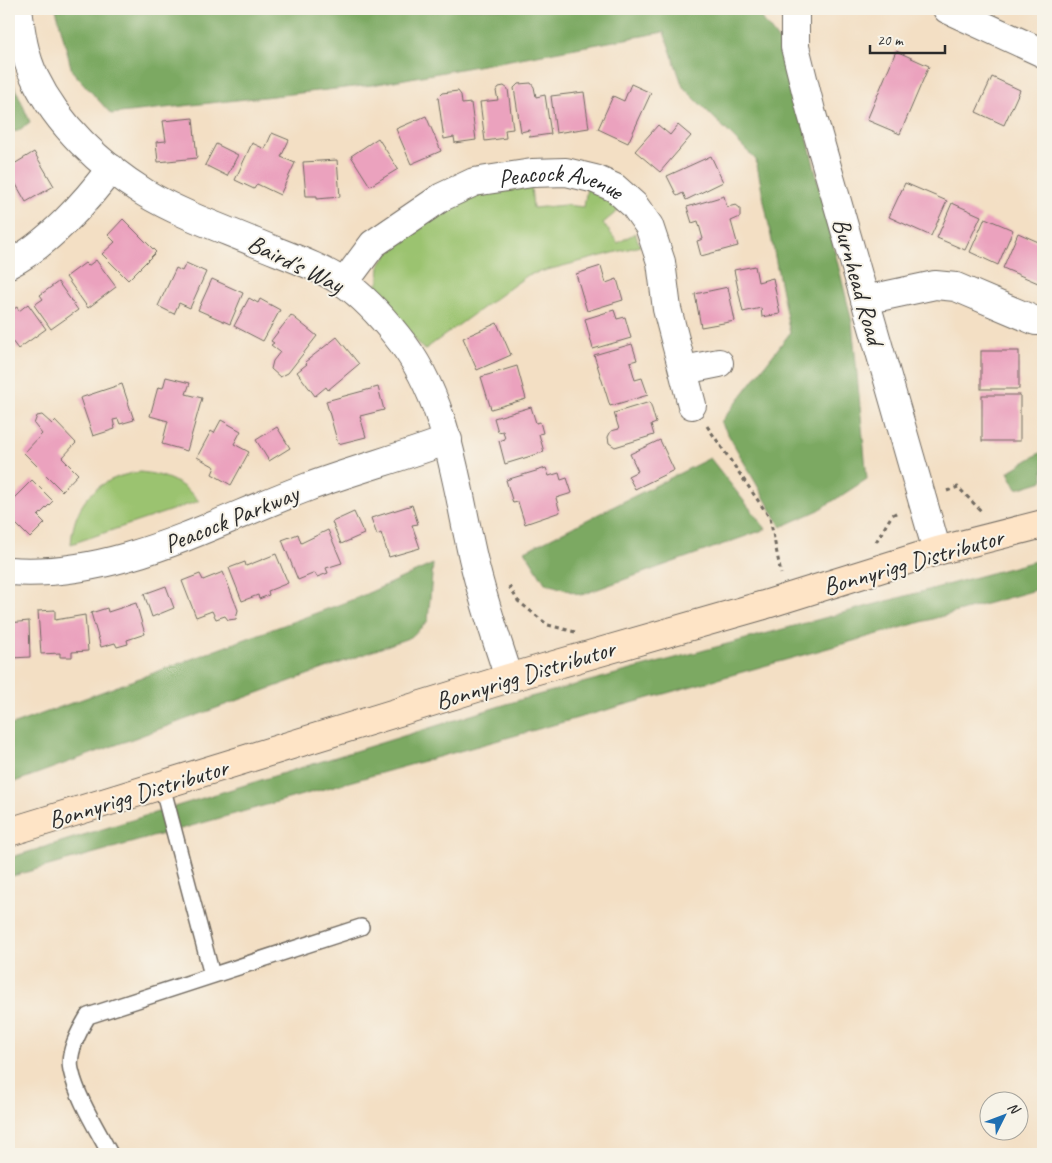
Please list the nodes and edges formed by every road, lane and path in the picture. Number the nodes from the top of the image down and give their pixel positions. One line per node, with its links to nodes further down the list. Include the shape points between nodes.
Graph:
1 (18, 9): 5 (street, Baird's Way, via 22,39 34,76 50,104 80,140)
2 (795, 9): 8 (street, Burnhead Road, via 795,47)
3 (947, 9): 4 (street)
4 (1043, 53)
5 (110, 168): 6 (street, via 82,206); 7 (street, Baird's Way, via 145,193 182,212)
6 (9, 264)
7 (344, 283): 11 (street, Peacock Avenue, via 373,244 442,197 474,182 532,173 566,172 586,176 615,188 634,205 649,226 661,262 667,309); 13 (street, Baird's Way, via 399,338 422,374)
8 (864, 300): 9 (street, via 935,285 956,287 1036,321); 14 (street, Burnhead Road)
9 (1043, 321)
10 (719, 363): 11 (street)
11 (684, 370): 12 (street, Peacock Avenue)
12 (692, 405): 20 (path, via 770,518 782,577)
13 (448, 440): 19 (street, Peacock Parkway, via 308,487 164,546 72,570); 23 (street, Baird's Way, via 477,577)
14 (921, 498): 15 (path, via 958,487 981,512); 17 (path, via 892,515); 18 (street, Burnhead Road)
15 (989, 513)
16 (1043, 524): 18 (main road, Bonnyrigg Distributor)
17 (875, 543)
18 (937, 551): 23 (main road, Bonnyrigg Distributor, via 764,605)
19 (9, 571)
20 (774, 579)
21 (508, 584): 22 (path, via 518,601 548,625)
22 (578, 632)
23 (509, 678): 24 (main road, Bonnyrigg Distributor)
24 (162, 786): 25 (main road, Bonnyrigg Distributor); 27 (lane)
25 (9, 832)
26 (361, 927): 27 (lane)
27 (212, 975): 28 (lane, via 88,1016 75,1037 71,1069)
28 (110, 1154)

